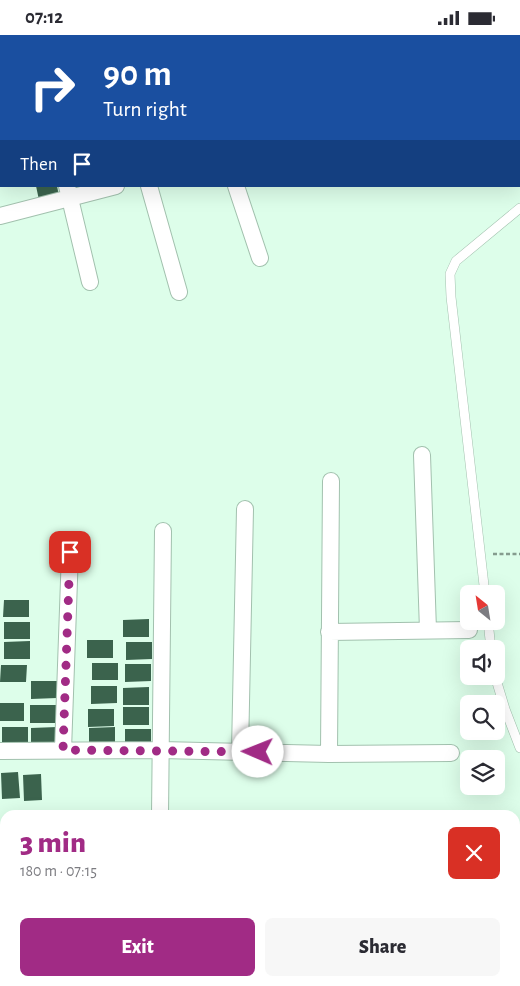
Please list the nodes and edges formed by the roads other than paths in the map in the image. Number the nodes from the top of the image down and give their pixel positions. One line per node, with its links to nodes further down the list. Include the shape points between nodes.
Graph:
1 (108, 187): 4 (street)
2 (149, 187): 9 (street)
3 (236, 187): 7 (street)
4 (69, 192): 6 (street); 8 (street)
5 (520, 208): 15 (lane, via 456,261 450,275)
6 (0, 217)
7 (260, 258)
8 (90, 281)
9 (179, 292)
10 (422, 455): 16 (street)
11 (331, 481): 18 (street)
12 (245, 509): 24 (street)
13 (163, 531): 22 (street)
14 (70, 552): 21 (street)
15 (484, 585)
16 (428, 630): 17 (street); 18 (street)
17 (460, 630)
18 (329, 632): 26 (street)
19 (498, 685): 20 (lane)
20 (520, 748)
21 (63, 750): 22 (street); 23 (street)
22 (161, 750): 24 (street); 27 (street)
23 (0, 751)
24 (240, 751): 26 (street)
25 (451, 753): 26 (street)
26 (329, 754)
27 (160, 810)

